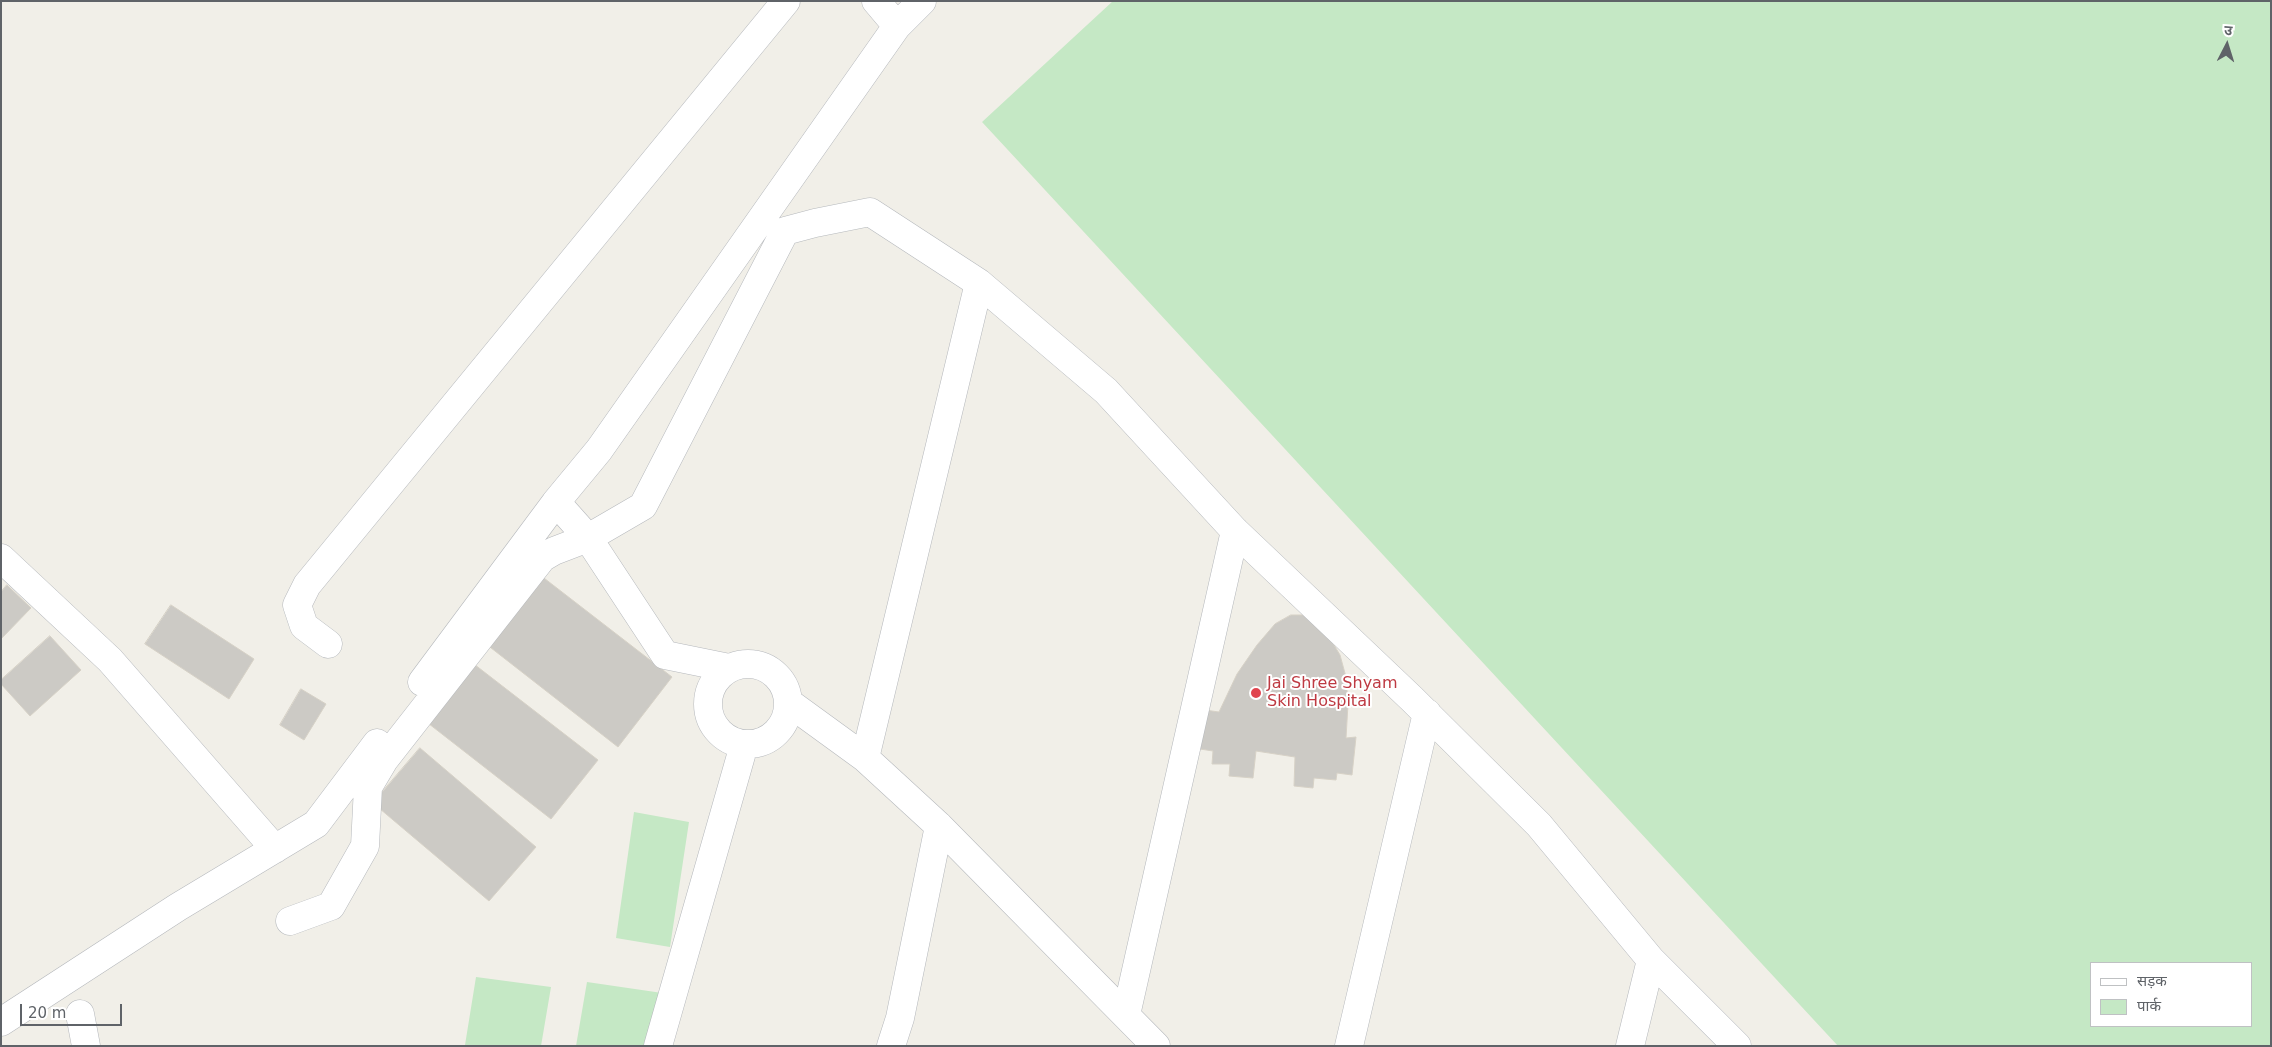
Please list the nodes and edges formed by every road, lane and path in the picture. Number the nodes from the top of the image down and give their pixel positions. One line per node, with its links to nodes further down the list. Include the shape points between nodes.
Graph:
1 (786, 1): 10 (street, via 306,586 298,605 304,626)
2 (876, 1): 4 (street)
3 (922, 1): 4 (street)
4 (897, 26): 6 (street, via 599,450)
5 (979, 283): 7 (street, via 1106,391); 8 (street, via 870,212 786,231 642,506); 15 (street)
6 (556, 502): 8 (street); 17 (street, via 316,824)
7 (1235, 531): 13 (street); 21 (street)
8 (588, 538): 11 (street, via 665,655); 18 (street, via 542,558 390,753 368,787 365,846 330,906)
9 (1, 558): 17 (street, via 110,660)
10 (328, 644)
11 (729, 668): 12 (street, via 755,664 768,669 778,677); 14 (street, via 711,686 707,698 708,711 720,734)
12 (788, 702): 14 (street, via 780,728 770,738); 15 (street)
13 (1426, 713): 19 (street, via 1540,825); 27 (street)
14 (744, 745): 24 (street)
15 (865, 758): 16 (street)
16 (939, 826): 21 (street); 25 (street, via 900,1018)
17 (275, 849): 22 (street, via 178,907)
18 (290, 922)
19 (1651, 960): 28 (street); 29 (street)
20 (80, 1014): 23 (street)
21 (1126, 1015): 26 (street)
22 (1, 1022)
23 (86, 1046)
24 (658, 1046)
25 (891, 1046)
26 (1156, 1046)
27 (1349, 1046)
28 (1630, 1046)
29 (1737, 1046)

